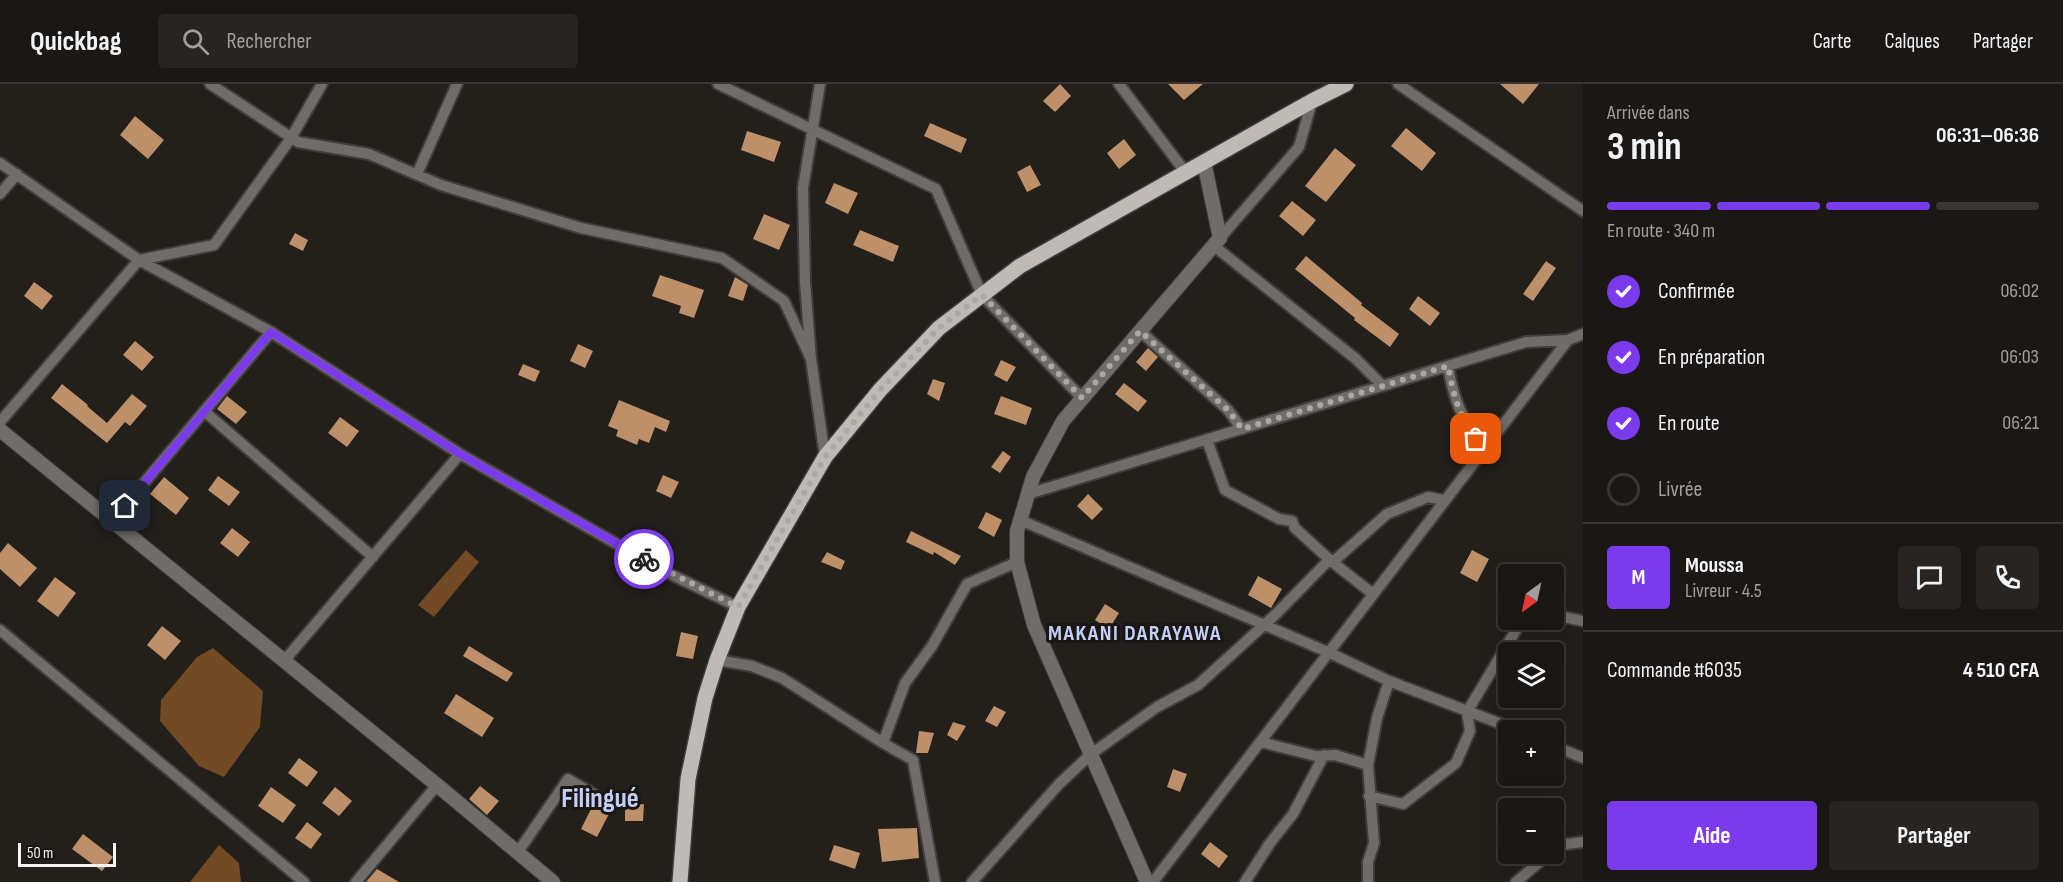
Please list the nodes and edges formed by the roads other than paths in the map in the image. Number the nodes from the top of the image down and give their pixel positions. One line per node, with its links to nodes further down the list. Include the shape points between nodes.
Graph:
1 (210, 84): 11 (street)
2 (322, 84): 11 (street)
3 (457, 84): 16 (street)
4 (718, 84): 10 (street)
5 (820, 84): 10 (street)
6 (1119, 84): 14 (street)
7 (1346, 84): 9 (main road)
8 (1398, 84): 18 (street)
9 (1312, 101): 12 (main road); 19 (street, via 1299,147)
10 (814, 130): 21 (street, via 936,189); 26 (street, via 803,188)
11 (291, 138): 16 (street, via 369,154); 20 (street, via 214,245)
12 (1204, 162): 14 (main road); 19 (street)
13 (0, 163): 15 (street)
14 (1186, 173): 21 (main road, via 1020,266)
15 (16, 174): 17 (street); 20 (street)
16 (417, 174): 26 (street, via 581,228 722,258 784,301)
17 (0, 194)
18 (1583, 211)
19 (1217, 242): 22 (street); 28 (street)
20 (139, 260): 23 (street); 31 (street)
21 (982, 295): 29 (street); 37 (main road, via 939,328 880,390)
22 (1140, 331): 29 (street); 32 (street, via 1228,410)
23 (271, 332): 30 (street); 36 (street)
24 (1583, 334): 25 (street)
25 (1568, 340): 27 (street, via 1526,342); 35 (street)
26 (810, 359): 37 (street)
27 (1448, 366): 28 (street); 35 (street, via 1453,392 1468,428)
28 (1383, 386): 32 (street)
29 (1082, 398): 38 (street, via 1064,421 1033,477)
30 (204, 411): 41 (street); 42 (street)
31 (0, 422)
32 (1242, 429): 34 (street)
33 (0, 430): 41 (street)
34 (1207, 440): 38 (street); 43 (street, via 1225,490 1279,519 1292,520 1295,528)
35 (1485, 449): 39 (street)
36 (460, 454): 42 (street); 46 (street, via 664,571)
37 (825, 457): 46 (main road)
38 (1028, 494): 40 (street)
39 (1443, 500): 43 (street, via 1428,497 1387,514); 45 (street)
40 (1020, 520): 44 (street); 49 (street)
41 (111, 522): 54 (street)
42 (373, 556): 54 (street)
43 (1331, 561): 45 (street); 49 (street)
44 (1017, 562): 59 (street, via 967,584 906,683); 61 (street, via 1034,625)
45 (1373, 594): 52 (street)
46 (738, 607): 53 (main road)
47 (1564, 617): 48 (street)
48 (1583, 621)
49 (1263, 625): 52 (street); 61 (street, via 1198,685 1157,707)
50 (0, 630): 72 (street)
51 (1516, 630): 56 (street)
52 (1330, 653): 55 (street); 58 (street)
53 (717, 660): 59 (street, via 752,666 782,678); 75 (main road, via 688,779)
54 (284, 661): 65 (street)
55 (1389, 681): 56 (street); 64 (street)
56 (1467, 711): 57 (street); 66 (street, via 1470,731 1456,763 1403,804)
57 (1498, 723)
58 (1261, 742): 62 (street); 79 (street)
59 (883, 743): 76 (street, via 913,760)
60 (1564, 750): 63 (street)
61 (1091, 754): 77 (street, via 1059,784); 78 (street)
62 (1324, 755): 64 (street, via 1335,754); 80 (street, via 1293,814)
63 (1583, 758)
64 (1368, 765): 66 (street)
65 (437, 785): 70 (street); 73 (street)
66 (1369, 796): 81 (street, via 1374,843 1368,862)
67 (600, 798): 70 (street, via 568,779)
68 (1583, 842): 69 (street)
69 (1564, 844)
70 (518, 852): 74 (street)
71 (1537, 864): 82 (street)
72 (304, 882)
73 (357, 882)
74 (554, 882)
75 (680, 882)
76 (935, 882)
77 (972, 882)
78 (1147, 882)
79 (1153, 882)
80 (1245, 882)
81 (1368, 882)
82 (1516, 882)

